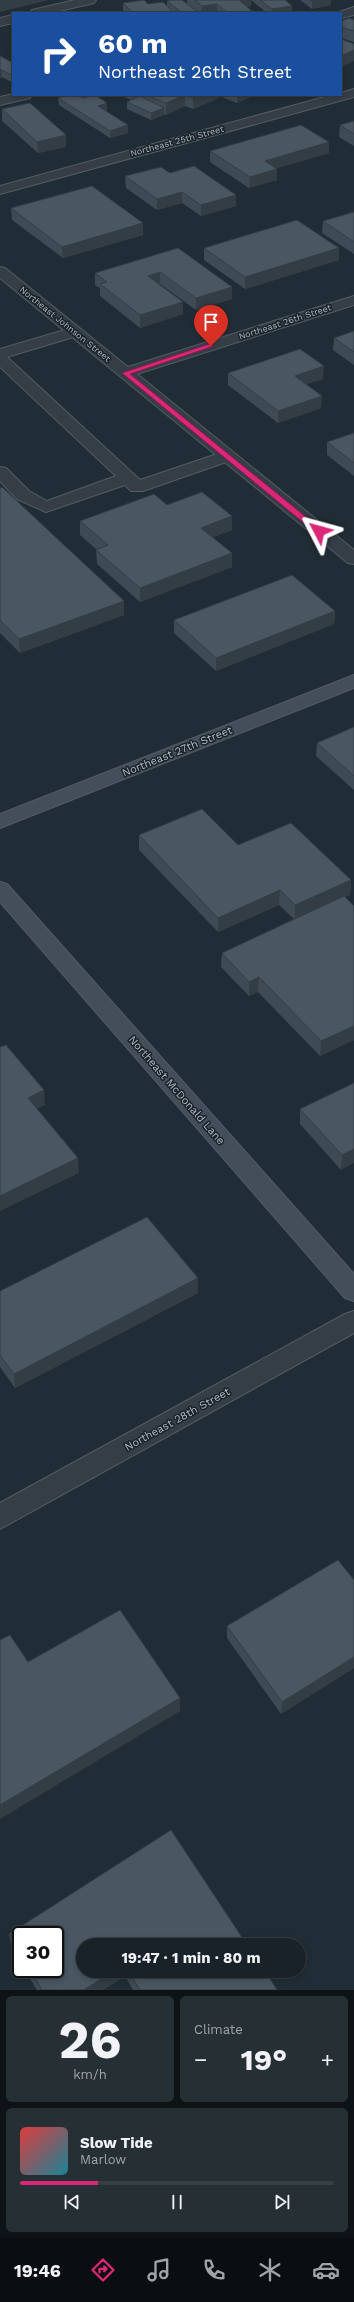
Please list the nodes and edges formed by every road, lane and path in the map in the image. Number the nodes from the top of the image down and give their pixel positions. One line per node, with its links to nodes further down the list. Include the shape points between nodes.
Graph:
1 (90, 0): 3 (street)
2 (354, 11): 4 (street)
3 (40, 12)
4 (342, 14)
5 (12, 19): 6 (street)
6 (0, 22)
7 (354, 93): 10 (street, Northeast 25th Street)
8 (21, 96): 9 (street)
9 (0, 101)
10 (0, 190)
11 (0, 271): 13 (street, Northeast Johnson Street)
12 (354, 300): 16 (street, Northeast 26th Street)
13 (74, 332): 14 (street); 16 (street, Northeast Johnson Street)
14 (0, 354)
15 (0, 360): 19 (street)
16 (125, 373): 17 (street, Northeast Johnson Street)
17 (226, 456): 19 (street); 20 (street, Northeast Johnson Street)
18 (0, 472): 19 (street, via 23,495 46,507)
19 (132, 482)
20 (354, 559)
21 (354, 681): 22 (street, Northeast 27th Street)
22 (0, 821)
23 (0, 889): 24 (street, Northeast McDonald Lane)
24 (354, 1291)
25 (354, 1321): 26 (street, Northeast 28th Street)
26 (0, 1517)

